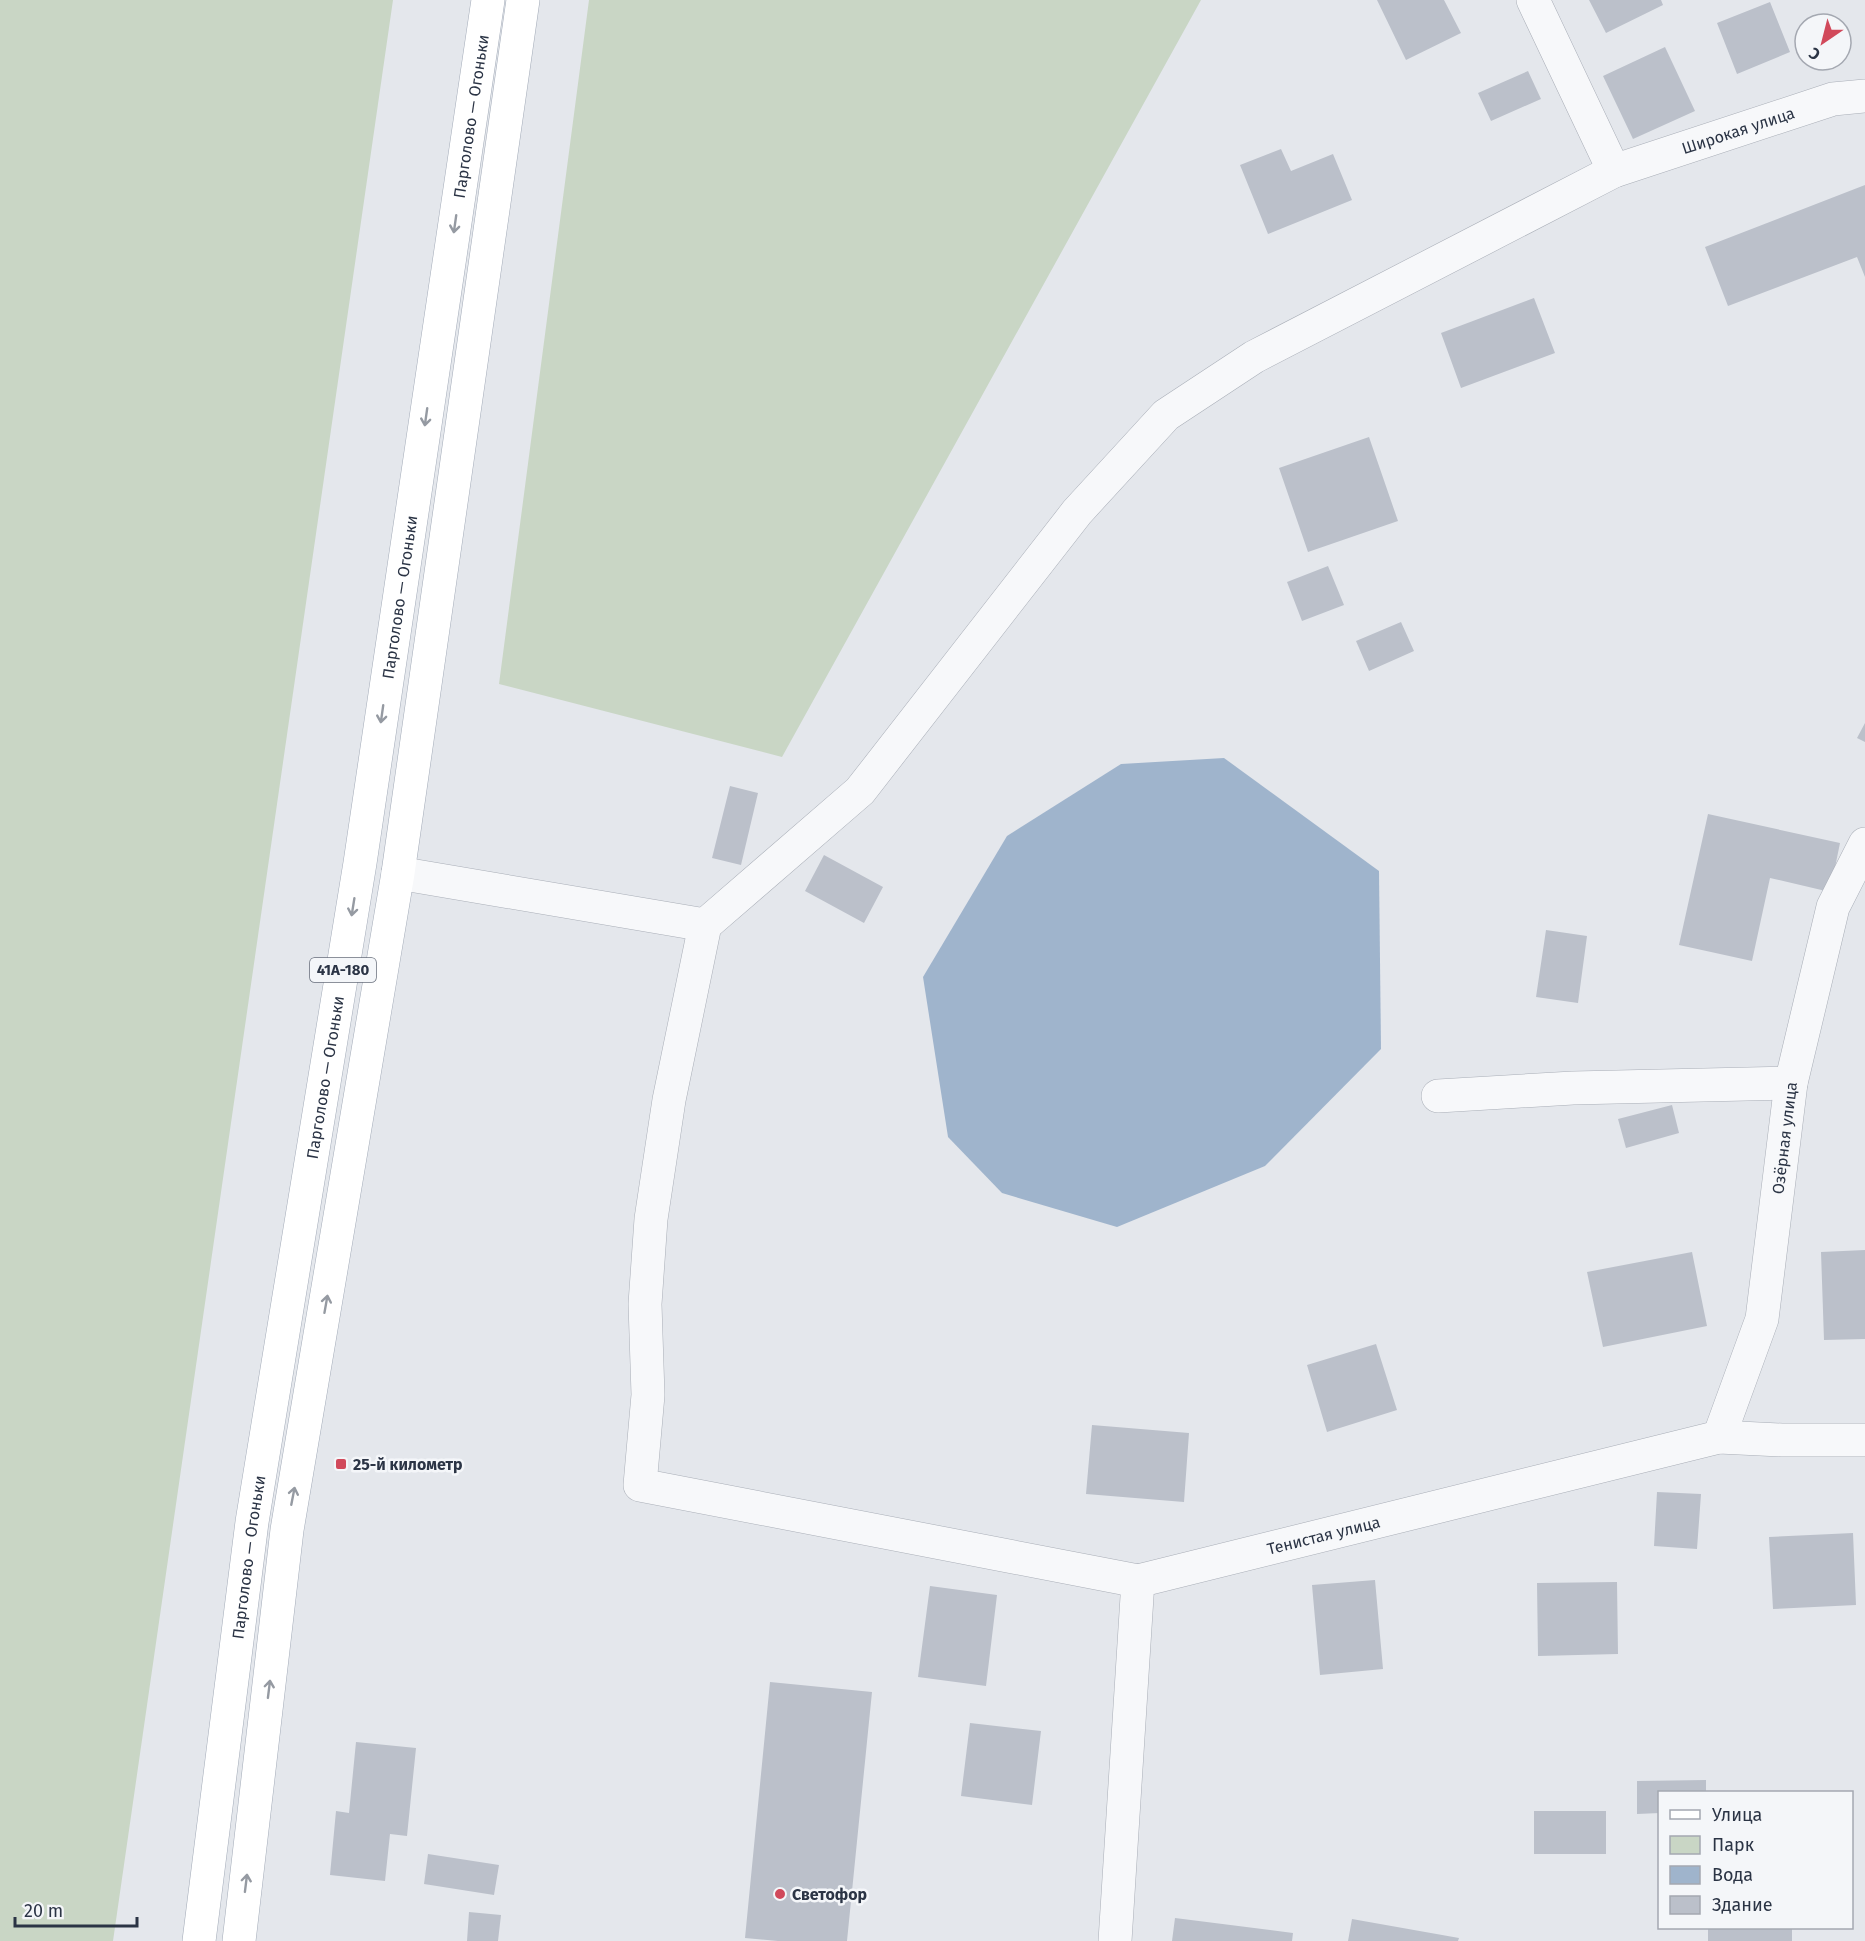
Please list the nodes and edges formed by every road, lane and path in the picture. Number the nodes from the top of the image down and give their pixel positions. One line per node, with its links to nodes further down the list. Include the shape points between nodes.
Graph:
1 (488, 0): 14 (main road, Парголово — Огоньки / 41А-180, one-way to 14, via 360,863 252,1522)
2 (523, 0): 7 (main road, Парголово — Огоньки / 41А-180)
3 (1533, 0): 5 (street)
4 (1865, 96): 5 (street, Широкая улица, via 1833,99)
5 (1614, 171): 8 (street, Широкая улица, via 1254,357 1166,415 1077,512 860,791)
6 (1865, 844): 9 (street, Озёрная улица, via 1833,907)
7 (398, 873): 8 (street); 15 (main road, Парголово — Огоньки / 41А-180, one-way to 7, via 287,1530)
8 (705, 925): 13 (street, via 669,1100 651,1219 645,1304 648,1395 640,1485)
9 (1791, 1083): 10 (street, via 1573,1088); 11 (street, Озёрная улица, via 1762,1319)
10 (1438, 1096)
11 (1719, 1437): 12 (street, Тенистая улица); 13 (street, Тенистая улица)
12 (1865, 1440)
13 (1138, 1581): 16 (street)
14 (199, 1941)
15 (239, 1941)
16 (1115, 1941)

